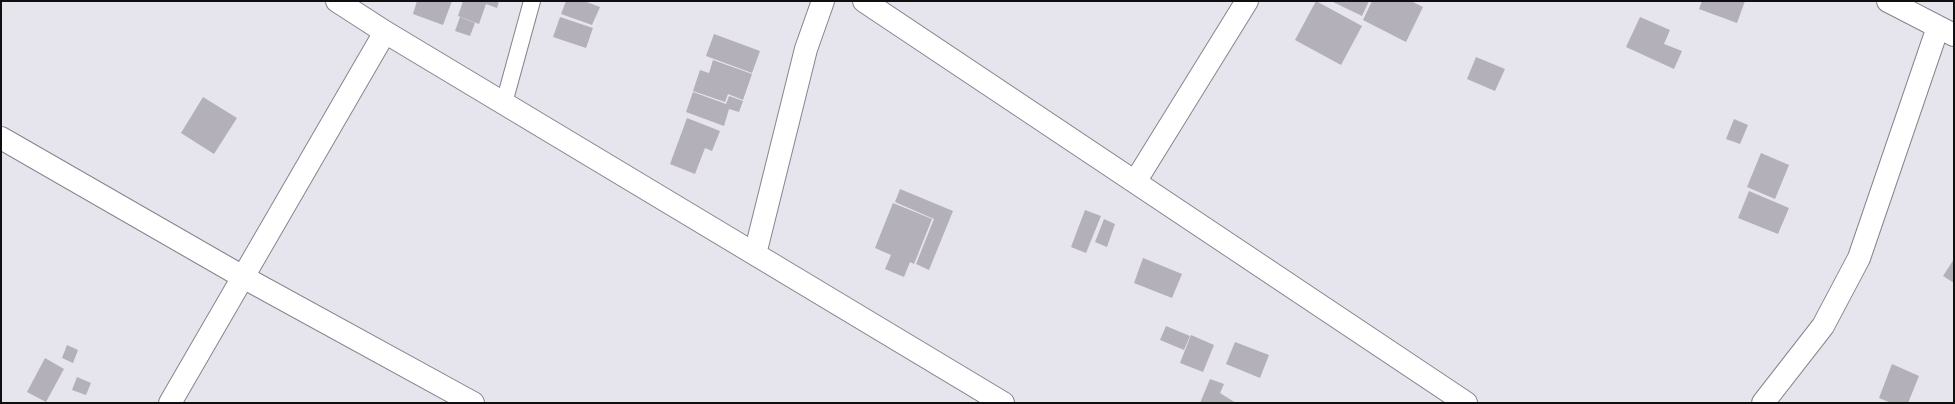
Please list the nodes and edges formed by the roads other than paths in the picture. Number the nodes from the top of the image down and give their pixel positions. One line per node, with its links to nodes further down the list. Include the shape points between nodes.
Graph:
1 (337, 1): 8 (street)
2 (532, 1): 9 (lane)
3 (823, 1): 12 (street, via 806,49)
4 (864, 1): 11 (street)
5 (1247, 1): 11 (street)
6 (1888, 1): 7 (street)
7 (1946, 31): 18 (street, via 1859,258 1823,326)
8 (385, 32): 9 (street); 13 (street)
9 (504, 103): 12 (street)
10 (1, 138): 13 (street)
11 (1135, 182): 17 (street)
12 (756, 254): 16 (street)
13 (243, 277): 14 (street); 15 (street)
14 (170, 403)
15 (473, 403)
16 (1003, 403)
17 (1466, 403)
18 (1763, 403)

